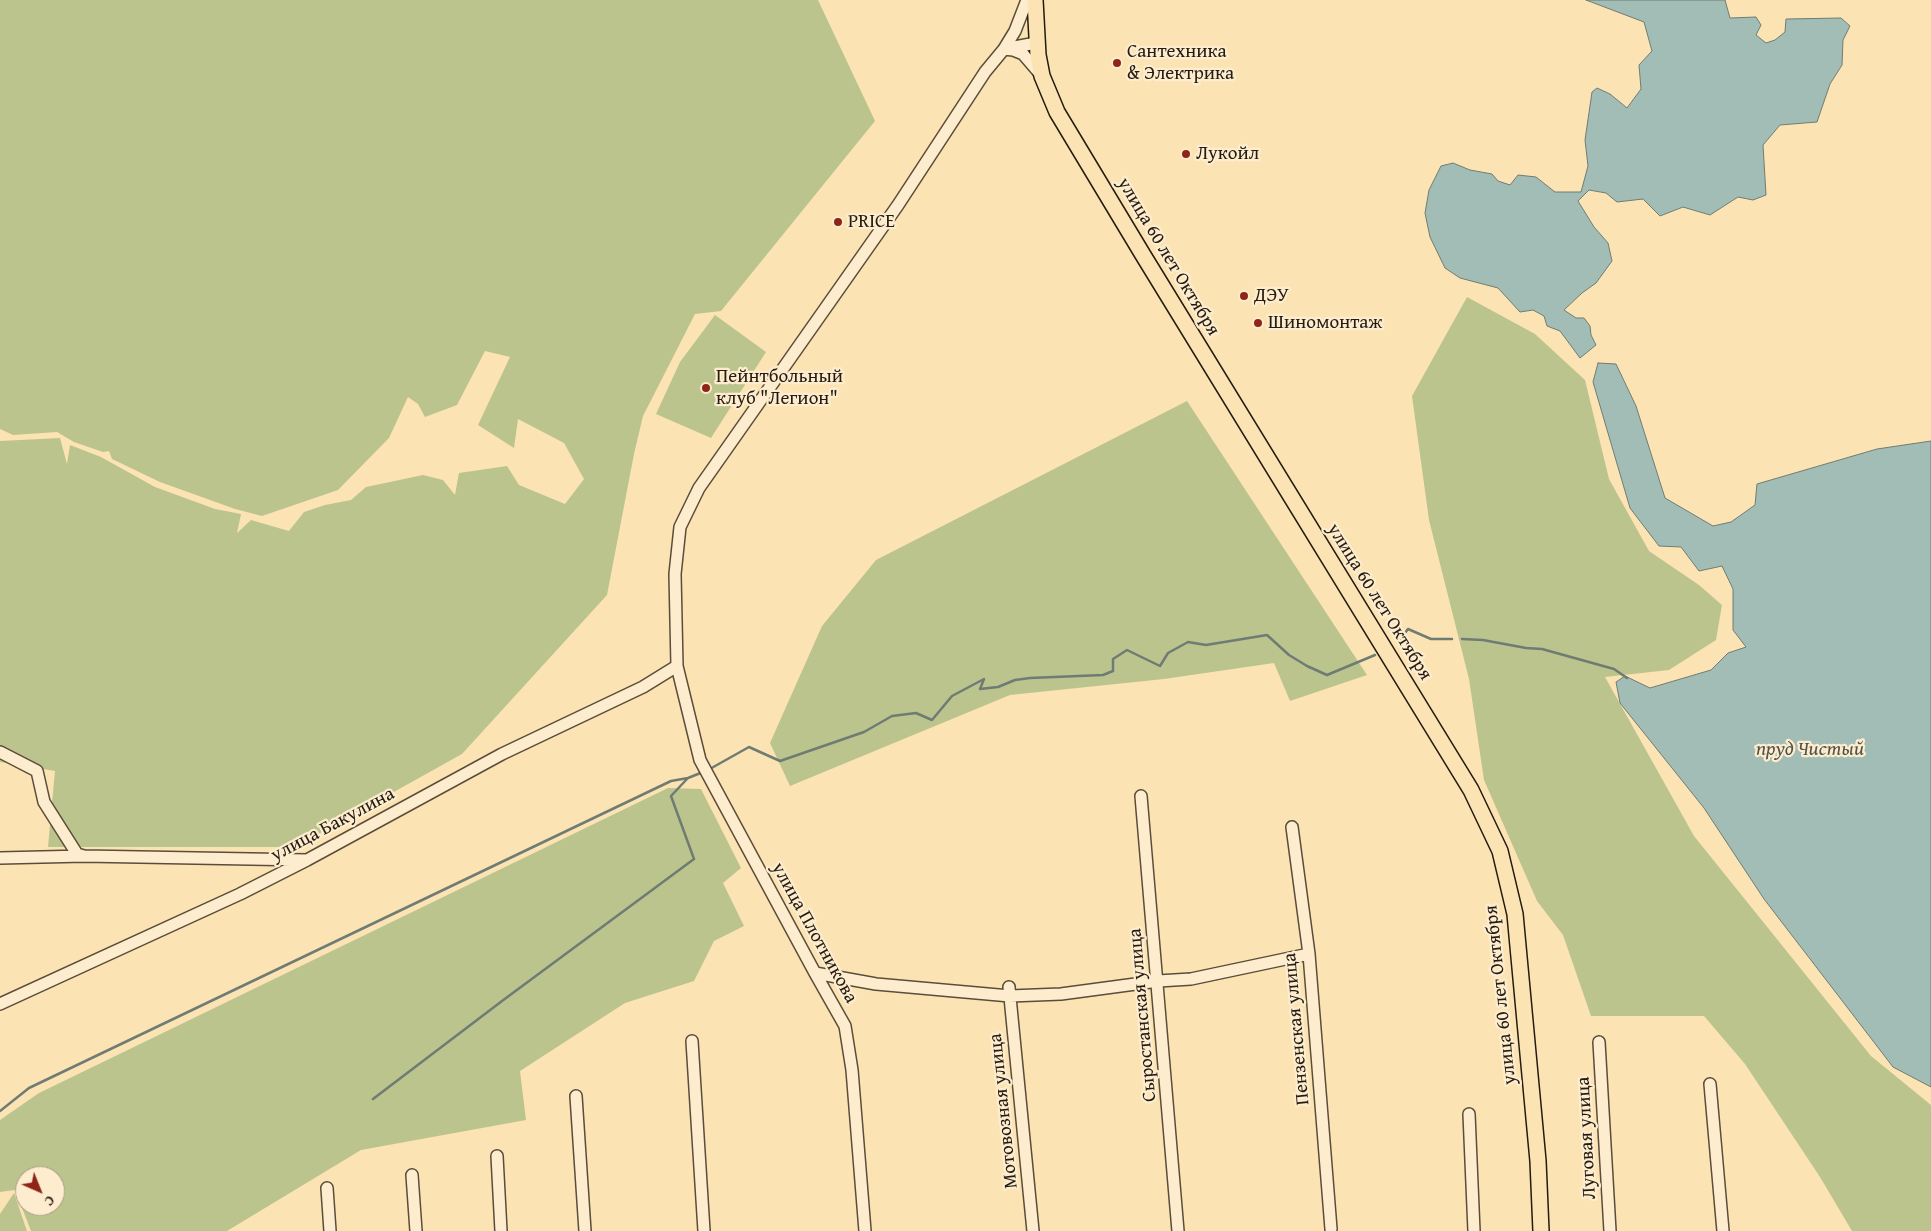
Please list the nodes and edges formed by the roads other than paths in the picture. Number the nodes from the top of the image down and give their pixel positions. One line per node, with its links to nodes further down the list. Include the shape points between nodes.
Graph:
1 (1028, 0): 4 (street, via 1016,31)
2 (1034, 0): 3 (main road, улица 60 лет Октября)
3 (1036, 43): 4 (street); 5 (main road, улица 60 лет Октября)
4 (1004, 49): 5 (street, via 1023,54); 6 (street, via 699,488 680,527 674,574)
5 (1042, 76): 36 (main road, улица 60 лет Октября, via 1057,112 1142,255 1471,790 1500,851 1516,923 1538,1161)
6 (677, 666): 12 (street, улица Бакулина, via 643,687 502,754); 14 (street, улица Плотникова, via 700,760)
7 (0, 752): 10 (street, via 37,771 44,802 77,854)
8 (1141, 796): 15 (street, Сыростанская улица)
9 (1292, 827): 13 (street, Пензенская улица)
10 (84, 856): 11 (street); 12 (street)
11 (0, 858)
12 (307, 860): 17 (street, улица Бакулина)
13 (1308, 954): 15 (street, via 1191,979); 26 (street, Пензенская улица)
14 (815, 973): 16 (street, via 876,984); 32 (street, улица Плотникова, via 845,1026 852,1070)
15 (1158, 981): 16 (street, via 1061,994); 34 (street, Сыростанская улица)
16 (1010, 992): 33 (street, Мотовозная улица)
17 (0, 1004)
18 (692, 1040): 31 (street)
19 (1599, 1042): 37 (street, Луговая улица)
20 (1710, 1084): 38 (street)
21 (576, 1096): 30 (street)
22 (1469, 1114): 35 (street)
23 (497, 1156): 29 (street)
24 (412, 1175): 28 (street)
25 (327, 1188): 27 (street)
26 (1331, 1229)
27 (330, 1231)
28 (416, 1231)
29 (501, 1231)
30 (585, 1231)
31 (704, 1231)
32 (865, 1231)
33 (1033, 1231)
34 (1178, 1231)
35 (1474, 1231)
36 (1540, 1231)
37 (1610, 1231)
38 (1723, 1231)

